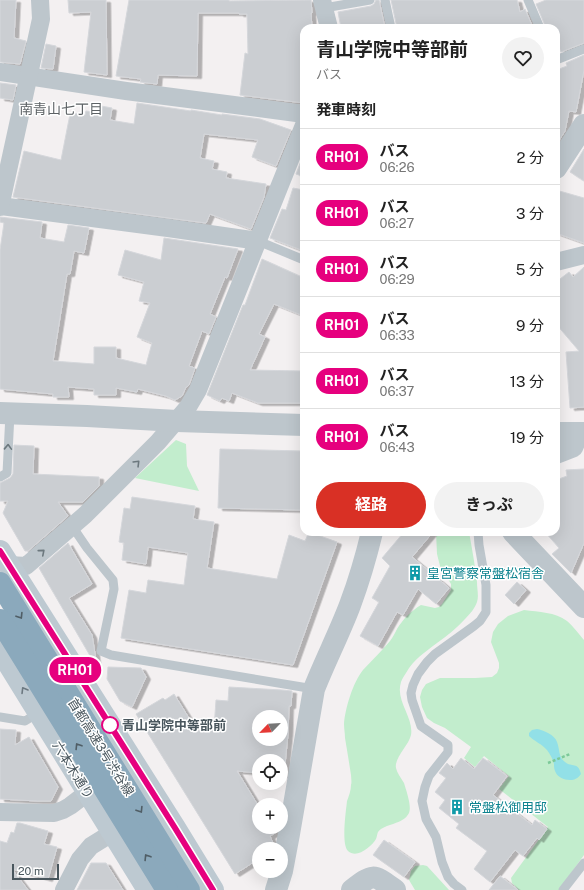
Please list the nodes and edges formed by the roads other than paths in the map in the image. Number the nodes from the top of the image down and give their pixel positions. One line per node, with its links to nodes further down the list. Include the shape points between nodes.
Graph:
1 (40, 0): 12 (street, via 40,19)
2 (370, 0): 5 (lane)
3 (385, 0): 7 (lane)
4 (528, 0): 8 (lane)
5 (323, 4): 6 (street)
6 (328, 24)
7 (390, 24)
8 (538, 24)
9 (584, 49): 10 (lane)
10 (560, 58)
11 (0, 72): 12 (street)
12 (28, 76): 13 (street); 17 (street)
13 (300, 113)
14 (584, 125): 16 (street)
15 (300, 135): 18 (street)
16 (562, 148)
17 (0, 206): 18 (street)
18 (258, 241): 20 (lane); 23 (street, via 198,390)
19 (584, 255): 21 (street)
20 (300, 258)
21 (560, 261)
22 (5, 414): 23 (street); 28 (lane, one-way to 22, via 7,473)
23 (177, 421): 24 (street); 29 (street, one-way to 23)
24 (300, 425)
25 (560, 433): 26 (street)
26 (582, 433): 27 (street, via 574,448)
27 (560, 453)
28 (0, 477)
29 (72, 526): 33 (street, one-way to 29, via 26,566); 37 (lane, via 113,580 114,589 101,651 111,655)
30 (371, 536): 37 (street, via 350,605)
31 (478, 536): 54 (lane, via 486,585 486,612 480,621 427,662 418,674 411,693 421,726 448,744 448,752 429,776 422,801 426,819 436,837 448,877)
32 (517, 536): 34 (street)
33 (3, 566): 42 (main road); 49 (highway, 首都高速3号渋谷線, one-way to 49)
34 (584, 607)
35 (0, 620): 47 (highway, 首都高速3号渋谷線, one-way to 35)
36 (0, 650): 38 (main road, 六本木通り, one-way to 36)
37 (314, 689): 51 (street, via 289,834)
38 (38, 713): 39 (lane, via 25,721); 40 (main road, 六本木通り)
39 (0, 717)
40 (87, 793): 41 (street, via 70,806 54,813); 43 (main road, 六本木通り)
41 (0, 812)
42 (166, 813): 48 (main road); 50 (main road)
43 (112, 833): 45 (street, via 91,846 80,859); 46 (main road, 六本木通り)
44 (584, 863): 55 (lane)
45 (64, 890)
46 (148, 890)
47 (167, 890)
48 (185, 890)
49 (189, 890)
50 (213, 890)
51 (276, 890)
52 (352, 890): 53 (street, via 372,877 380,879)
53 (395, 890)
54 (462, 890)
55 (563, 890)

